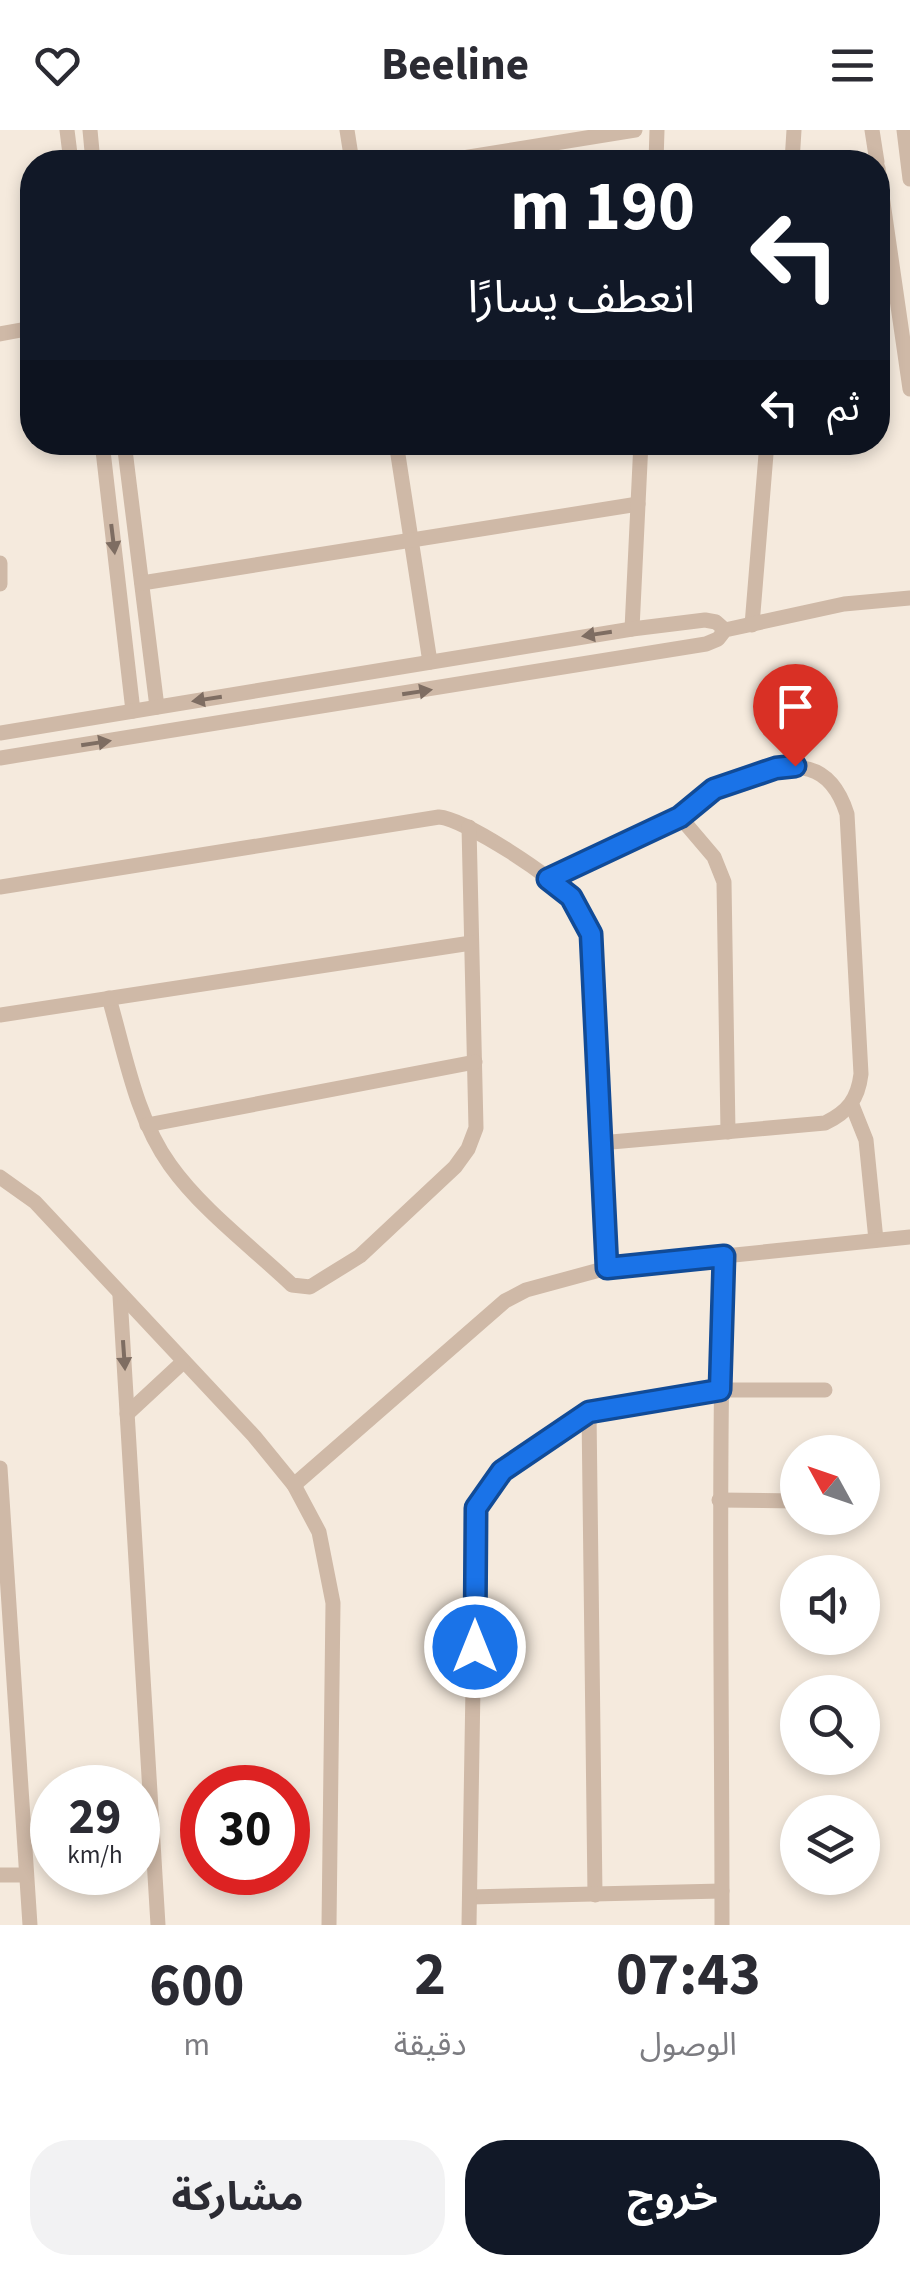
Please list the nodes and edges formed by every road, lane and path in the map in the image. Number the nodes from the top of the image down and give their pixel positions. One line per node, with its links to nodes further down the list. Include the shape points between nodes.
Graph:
1 (635, 130): 3 (street)
2 (904, 130): 4 (street)
3 (512, 150)
4 (910, 179)
5 (890, 253): 6 (street)
6 (910, 389)
7 (103, 455): 24 (street, one-way to 24)
8 (126, 455): 15 (street)
9 (398, 455): 13 (street)
10 (640, 455): 12 (street)
11 (766, 455): 18 (street)
12 (638, 504): 13 (street); 19 (street)
13 (411, 540): 15 (street); 21 (street)
14 (0, 563): 16 (street)
15 (142, 583): 23 (street)
16 (0, 584)
17 (910, 598): 18 (street)
18 (752, 624): 20 (street)
19 (632, 629): 20 (street, via 705,620); 21 (street, one-way to 21)
20 (724, 630): 25 (street, one-way to 20, via 706,644)
21 (430, 662): 22 (street)
22 (268, 689): 23 (street, one-way to 23); 25 (street)
23 (156, 708): 24 (street)
24 (133, 711): 26 (street)
25 (273, 715): 28 (street, one-way to 25)
26 (20, 730): 27 (street); 28 (street)
27 (0, 733)
28 (24, 754): 29 (street)
29 (0, 758)
30 (680, 817): 32 (street); 38 (street, via 714,789 776,768 813,770 841,795 861,1074); 40 (street, via 714,856 724,882)
31 (468, 827): 32 (street); 33 (street, via 438,817); 34 (street)
32 (548, 879): 41 (street, via 571,897 591,934)
33 (0, 887)
34 (471, 943): 35 (street); 37 (street)
35 (109, 998): 36 (street); 39 (street)
36 (0, 1015)
37 (474, 1062): 39 (street); 39 (street, via 476,1128 462,1158 360,1256 304,1288 292,1285 189,1188)
38 (852, 1105): 40 (street, via 826,1123); 44 (street, via 866,1140)
39 (147, 1124)
40 (728, 1132): 41 (street)
41 (600, 1142): 46 (street)
42 (0, 1177): 47 (street, via 36,1202)
43 (910, 1237): 44 (street)
44 (876, 1240): 45 (street)
45 (724, 1256): 46 (street); 49 (street)
46 (607, 1268): 54 (street, via 505,1302)
47 (120, 1296): 48 (street); 52 (street, one-way to 52)
48 (183, 1362): 52 (street); 54 (street)
49 (720, 1390): 50 (street); 51 (street); 55 (street)
50 (825, 1390)
51 (589, 1412): 60 (street); 61 (street, via 514,1461 476,1508)
52 (128, 1414): 63 (street)
53 (0, 1468): 58 (street)
54 (294, 1485): 64 (street, via 319,1532 332,1603)
55 (719, 1500): 56 (street); 59 (street)
56 (780, 1501)
57 (0, 1875): 58 (street)
58 (26, 1875): 62 (street)
59 (722, 1891): 60 (street); 66 (street)
60 (595, 1895): 61 (street)
61 (470, 1898): 65 (street)
62 (30, 1925)
63 (158, 1925)
64 (329, 1925)
65 (469, 1925)
66 (722, 1925)

